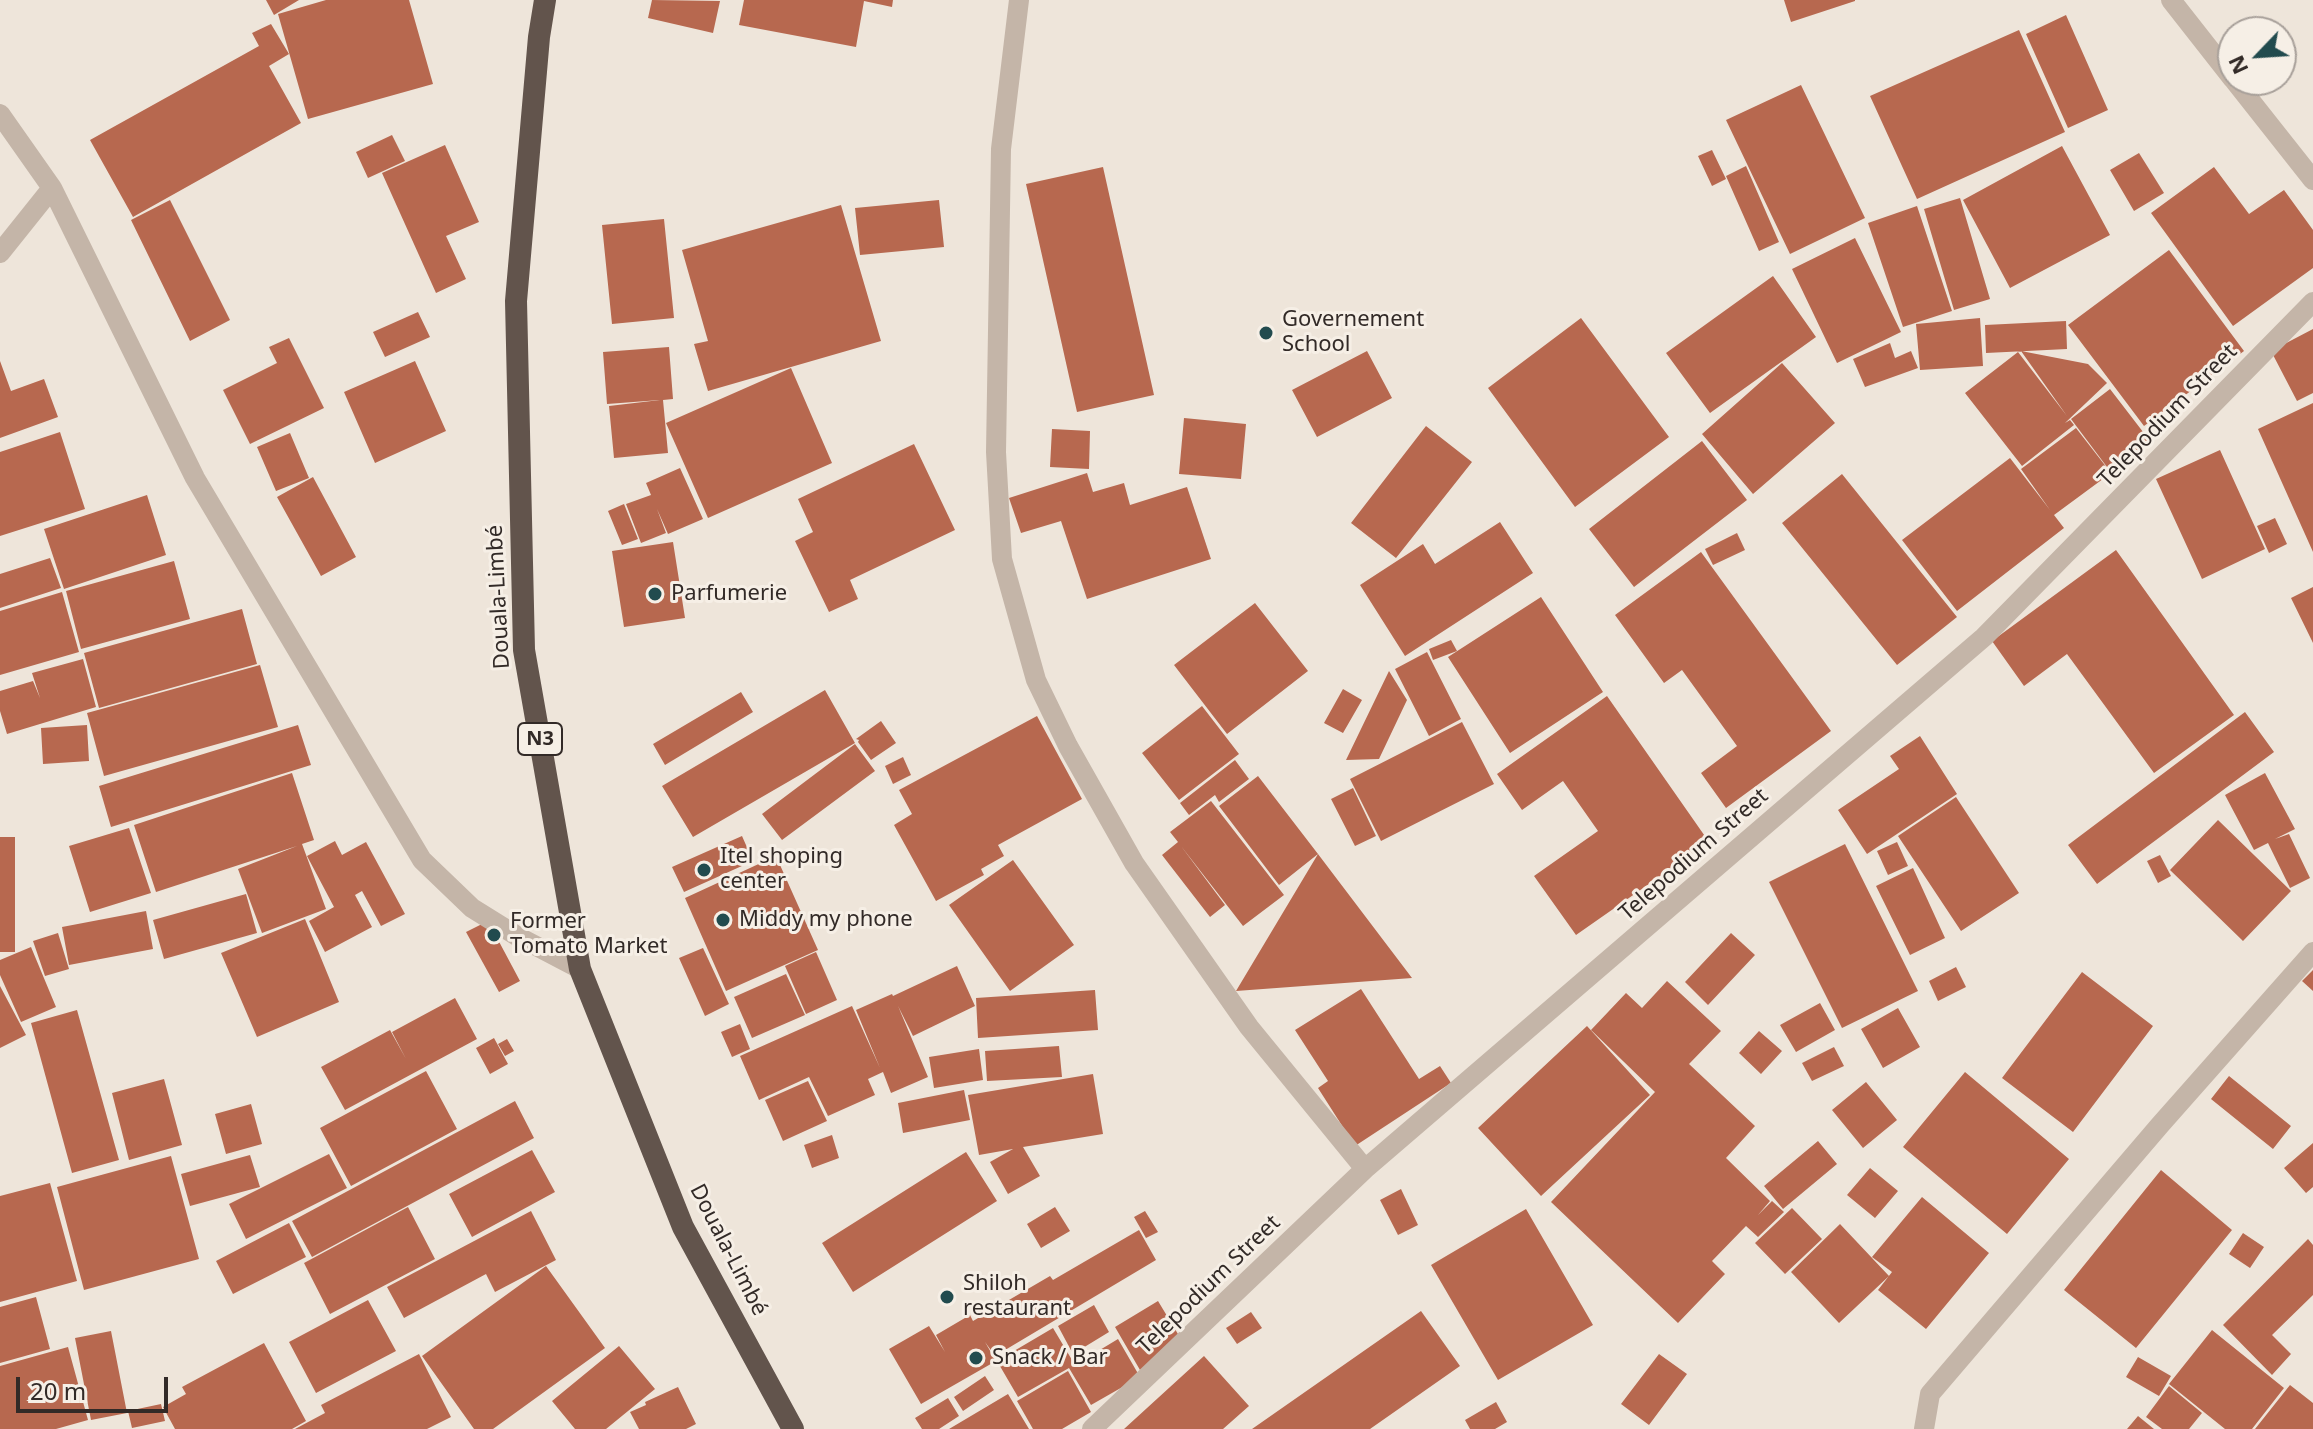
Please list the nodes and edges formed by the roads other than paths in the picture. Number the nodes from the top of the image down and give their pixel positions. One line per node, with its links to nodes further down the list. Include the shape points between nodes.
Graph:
1 (545, 0): 12 (highway, Douala-Limbé / N3, via 516,301 524,650)
2 (1019, 0): 13 (street, via 1001,149 996,452 1002,559 1036,680 1134,863 1249,1027)
3 (2171, 0): 4 (street)
4 (2217, 58)
5 (2247, 96): 7 (street)
6 (0, 114): 8 (street)
7 (2313, 180)
8 (52, 188): 9 (street); 12 (street, via 195,478 422,860 472,908)
9 (0, 253)
10 (2313, 302): 13 (street, Telepodium Street, via 1984,637)
11 (2313, 952): 16 (street, via 1930,1394)
12 (580, 969): 14 (highway, Douala-Limbé / N3, via 683,1227)
13 (1365, 1169): 15 (street, Telepodium Street)
14 (793, 1429)
15 (1092, 1429)
16 (1924, 1429)

